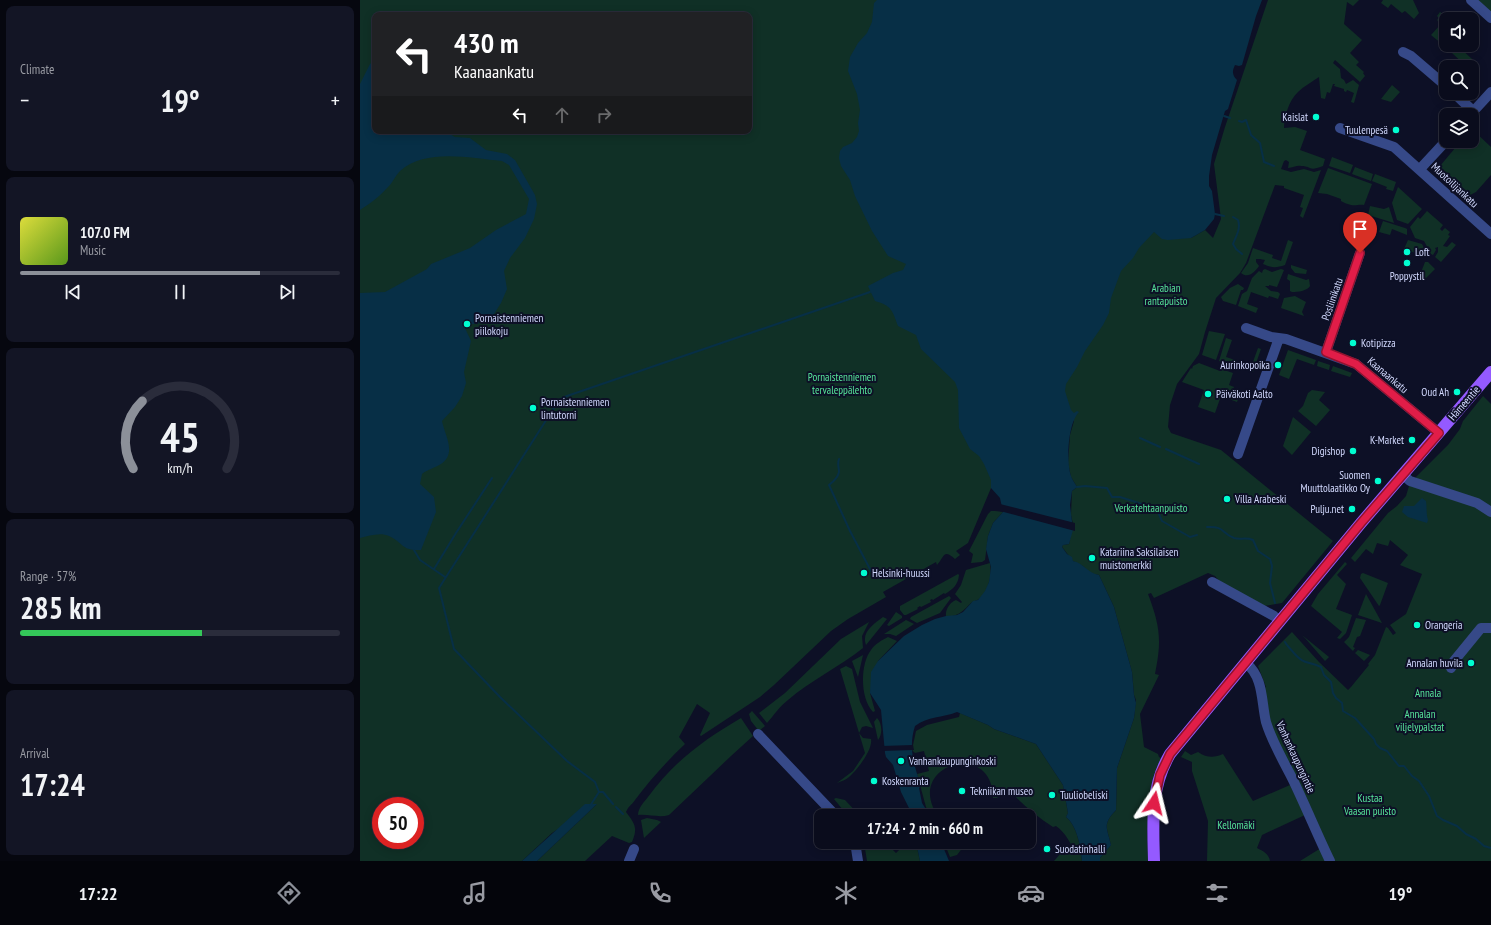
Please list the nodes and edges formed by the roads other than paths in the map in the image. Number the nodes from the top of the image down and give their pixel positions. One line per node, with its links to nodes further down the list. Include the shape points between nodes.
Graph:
1 (1471, 0): 2 (street)
2 (1491, 18)
3 (1403, 52): 4 (street)
4 (1439, 80)
5 (1491, 92): 8 (street)
6 (1460, 100): 7 (street)
7 (1468, 108)
8 (1477, 108)
9 (1340, 128): 11 (street, Muotoilijankatu, via 1394,147)
10 (1440, 148): 11 (street)
11 (1420, 169): 12 (street, Muotoilijankatu)
12 (1491, 234)
13 (1360, 253): 16 (street, Posliinikatu)
14 (1246, 328): 15 (street, Kaanaankatu)
15 (1279, 338): 16 (street, Kaanaankatu); 19 (street)
16 (1326, 352): 18 (street, Kaanaankatu, via 1356,364)
17 (1491, 372): 18 (main road, Hämeentie)
18 (1439, 433): 20 (main road, Hämeentie)
19 (1238, 454)
20 (1402, 475): 21 (street, via 1410,481 1477,503); 23 (main road, Hämeentie)
21 (1491, 512)
22 (1212, 582): 23 (street)
23 (1280, 621): 25 (main road, Hämeentie)
24 (1491, 628): 26 (street, via 1481,628 1454,661)
25 (1246, 663): 33 (main road, Hämeentie, via 1180,741 1163,766 1156,786 1154,803); 34 (street, Vanhankaupungintie, via 1254,671 1261,689 1268,729)
26 (1452, 668)
27 (758, 734): 28 (street)
28 (829, 809)
29 (634, 849): 31 (street)
30 (856, 849): 32 (street)
31 (629, 861)
32 (858, 861)
33 (1154, 861)
34 (1330, 861)

